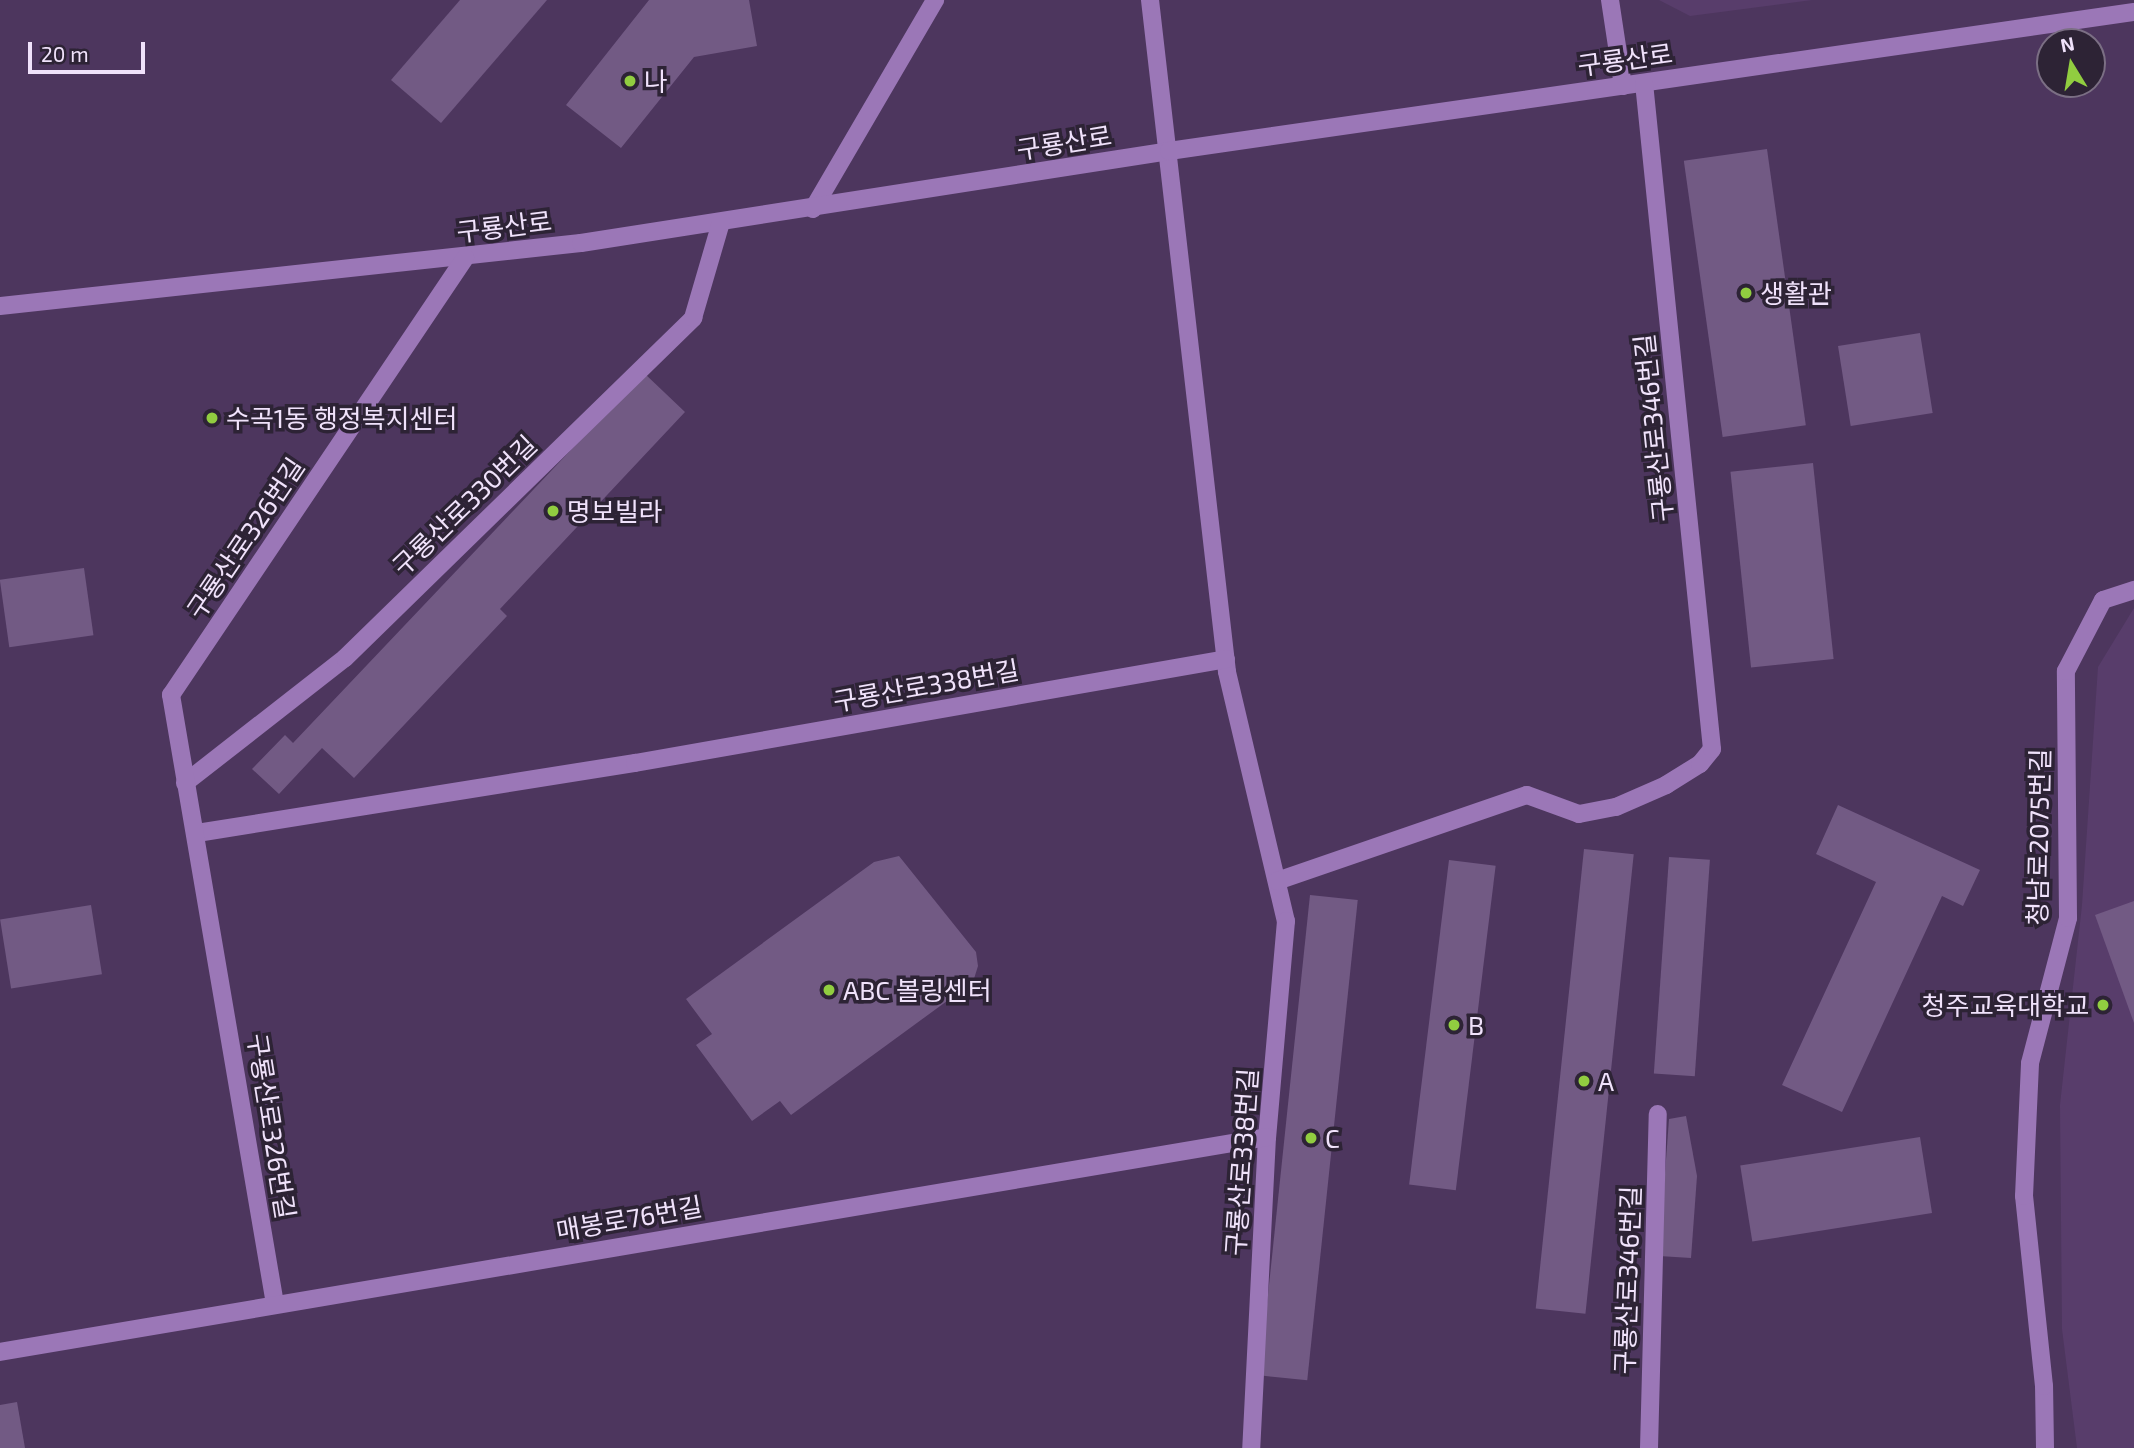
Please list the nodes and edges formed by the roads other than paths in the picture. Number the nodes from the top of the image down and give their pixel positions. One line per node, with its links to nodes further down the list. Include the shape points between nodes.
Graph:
1 (935, 0): 8 (street)
2 (1150, 0): 7 (street, 구룡산로338번길)
3 (1610, 0): 6 (street)
4 (2134, 12): 5 (street, 구룡산로)
5 (1644, 83): 6 (street, 구룡산로); 16 (street, 구룡산로346번길, via 1712,749 1700,764 1646,797 1616,807 1579,814 1527,795)
6 (1623, 86): 7 (street, 구룡산로)
7 (1169, 151): 8 (street, 구룡산로); 13 (street, 구룡산로338번길)
8 (813, 209): 9 (street, 구룡산로)
9 (721, 222): 10 (street, 구룡산로); 14 (street, 구룡산로330번길, via 693,318 345,658)
10 (465, 258): 11 (street, 구룡산로); 14 (street, 구룡산로326번길, via 171,695)
11 (0, 306)
12 (2134, 590): 23 (street, 청남로2075번길, via 2103,600 2066,670 2068,918 2029,1063 2024,1196 2044,1386)
13 (1226, 659): 15 (street, 구룡산로338번길, via 635,763); 16 (street, 구룡산로338번길)
14 (185, 783): 15 (street, 구룡산로326번길)
15 (197, 833): 19 (street, 구룡산로326번길)
16 (1277, 881): 18 (street, 구룡산로338번길, via 1286,921)
17 (1658, 1114): 22 (street, 구룡산로346번길)
18 (1267, 1137): 19 (street, 매봉로76번길); 21 (street, 구룡산로338번길)
19 (275, 1304): 20 (street, 매봉로76번길)
20 (0, 1352)
21 (1251, 1448)
22 (1649, 1448)
23 (2045, 1448)

